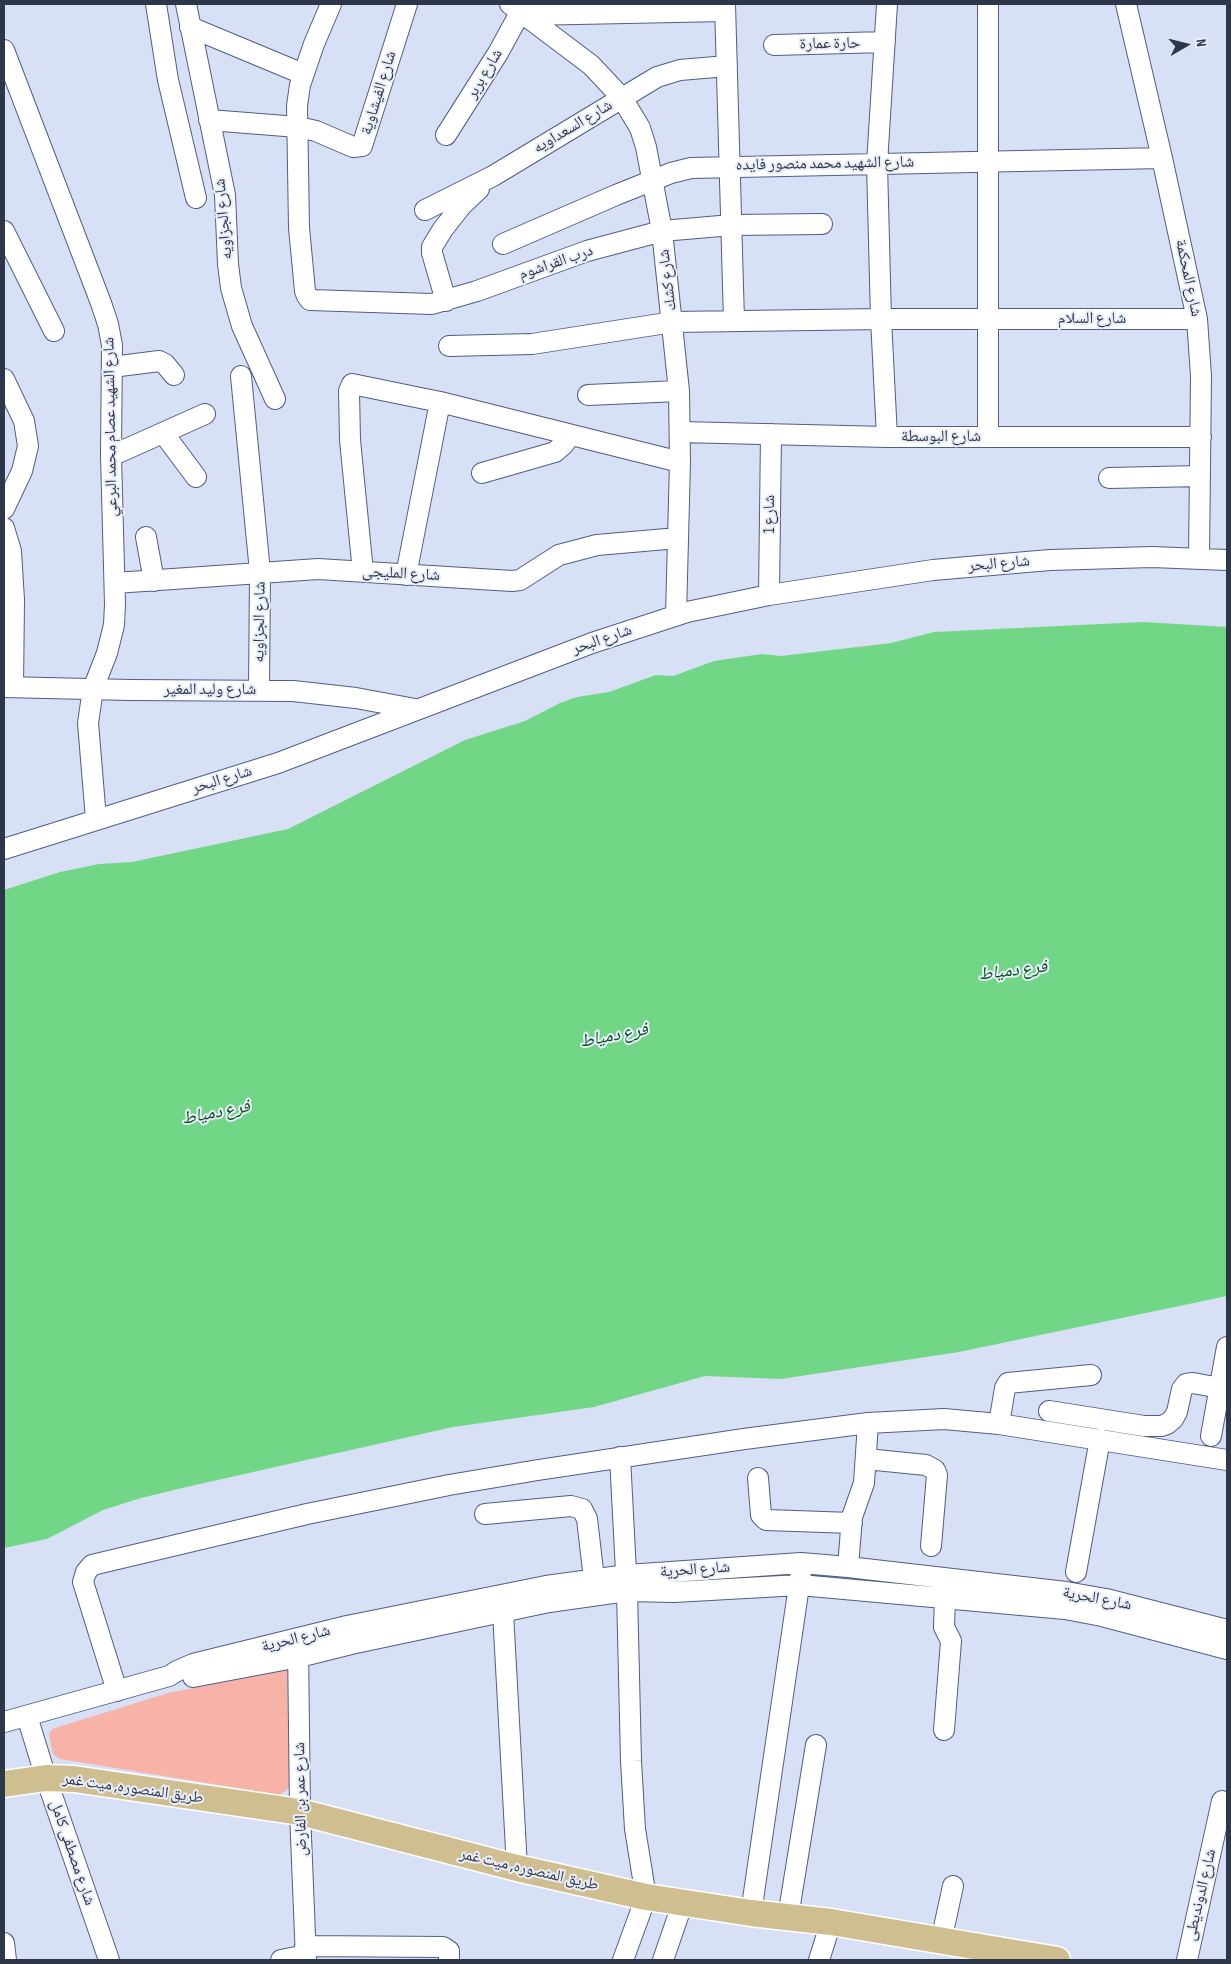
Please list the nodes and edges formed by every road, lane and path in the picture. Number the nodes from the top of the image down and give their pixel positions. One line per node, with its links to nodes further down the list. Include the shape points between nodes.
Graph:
1 (156, 4): 26 (street, via 168,80)
2 (186, 4): 10 (street, شارع الجزاويه)
3 (331, 4): 15 (street)
4 (407, 4): 18 (street, شارع الفيشاوية, via 364,143 353,148 316,131)
5 (887, 4): 11 (street)
6 (988, 4): 21 (street)
7 (1126, 4): 20 (street, شارع المحكمة)
8 (725, 8): 9 (street); 14 (street)
9 (520, 10): 16 (street, شارع كشك, via 590,65); 19 (street, شارع بربر, via 498,53)
10 (190, 27): 15 (street); 17 (street, شارع الجزاويه)
11 (885, 42): 12 (street, حارة عمارة); 22 (street)
12 (774, 45)
13 (4, 50): 41 (street, شارع الشهيد عصام محمد البرعي, via 101,303 112,346)
14 (727, 66): 16 (street, شارع السعداويه, via 680,70 656,77); 23 (street)
15 (303, 74): 18 (street, via 297,106)
16 (622, 98): 24 (street, شارع السعداويه); 25 (street, شارع كشك, via 640,128)
17 (209, 120): 18 (street, شارع الفيشاوية); 47 (street, شارع الجزاويه, via 225,195 231,288 242,326)
18 (298, 127): 33 (street, درب القراشوم, via 299,228 304,283 310,300 420,305)
19 (446, 135)
20 (1162, 158): 21 (street, شارع الشهيد محمد منصور فايده); 36 (street, شارع المحكمة)
21 (988, 162): 22 (street, شارع الشهيد محمد منصور فايده); 35 (street)
22 (877, 164): 23 (street, شارع الشهيد محمد منصور فايده); 34 (street)
23 (730, 166): 25 (street, شارع الشهيد محمد منصور فايده, via 691,168); 29 (street)
24 (493, 176): 27 (street, شارع السعداويه); 33 (street, via 462,205 432,247)
25 (653, 180): 31 (street, شارع كشك); 32 (street, شارع الشهيد محمد منصور فايده)
26 (196, 198)
27 (425, 210)
28 (822, 224): 29 (street, درب القراشوم)
29 (732, 225): 31 (street, درب القراشوم); 37 (street)
30 (4, 231): 39 (street)
31 (662, 231): 33 (street, درب القراشوم, via 587,251); 38 (street, شارع كشك)
32 (503, 244)
33 (446, 301)
34 (881, 319): 35 (street, شارع السلام); 37 (street, شارع السلام); 54 (street)
35 (988, 319): 36 (street, شارع السلام); 55 (street)
36 (1197, 319): 56 (street, شارع المحكمة)
37 (734, 321): 38 (street, شارع السلام)
38 (673, 322): 40 (street, شارع السلام, via 532,344); 45 (street, شارع كشك)
39 (54, 331)
40 (449, 346)
41 (112, 367): 42 (street, via 159,361 166,364); 57 (street, شارع الشهيد عصام محمد البرعي)
42 (174, 375)
43 (241, 376): 69 (street, شارع الجزاويه)
44 (4, 379): 63 (street, via 24,421 28,446 22,471)
45 (679, 391): 46 (street); 50 (street, شارع كشك)
46 (588, 396)
47 (275, 399)
48 (440, 402): 53 (street); 70 (street, via 354,384 350,387 350,440); 71 (street)
49 (205, 414): 51 (street)
50 (680, 432): 52 (street, شارع البوسطة); 58 (street, شارع كشك)
51 (164, 434): 57 (street); 61 (street)
52 (770, 434): 54 (street, شارع البوسطة); 74 (street, شارع 1)
53 (570, 435): 58 (street); 59 (street, via 555,452)
54 (887, 437): 55 (street, شارع البوسطة)
55 (988, 437): 56 (street, شارع البوسطة)
56 (1201, 437): 60 (street, شارع المحكمة)
57 (111, 456): 73 (street, شارع الشهيد عصام محمد البرعي)
58 (680, 462): 66 (street, شارع كشك)
59 (482, 473)
60 (1200, 476): 62 (street); 67 (street, شارع المحكمة)
61 (196, 477)
62 (1110, 478)
63 (4, 509)
64 (4, 528): 76 (street, via 12,551 14,600)
65 (146, 538): 72 (street)
66 (678, 538): 71 (street, شارع المليجى, via 597,545 560,555 520,580); 75 (street, شارع كشك)
67 (1198, 558): 68 (street, شارع البحر); 74 (street, شارع البحر, via 1030,562 933,570)
68 (1227, 560)
69 (260, 572): 70 (street, شارع المليجى, via 318,569); 72 (street, شارع المليجى); 78 (street, شارع الجزاويه)
70 (363, 572): 71 (street, شارع المليجى)
71 (406, 575)
72 (154, 581): 73 (street, شارع المليجى)
73 (115, 583): 77 (street, شارع الشهيد عصام محمد البرعي, via 114,625)
74 (770, 594): 75 (street, شارع البحر)
75 (676, 616): 79 (street, شارع البحر, via 592,643)
76 (8, 687): 77 (street, شارع وليد المغير)
77 (94, 689): 78 (street, شارع وليد المغير); 80 (street, شارع الشهيد عصام محمد البرعي, via 88,723)
78 (259, 690): 79 (street, شارع وليد المغير, via 356,698)
79 (416, 710): 80 (street, شارع البحر, via 278,763)
80 (96, 819): 81 (street, شارع البحر)
81 (4, 849)
82 (1226, 1356): 84 (street)
83 (1091, 1375): 87 (street, via 1008,1383)
84 (1220, 1388): 85 (street, via 1186,1384 1178,1412 1168,1424 1161,1426); 88 (street)
85 (1049, 1411)
86 (868, 1423): 87 (street, via 944,1419); 90 (street); 91 (street)
87 (999, 1424): 89 (street)
88 (1211, 1436)
89 (1100, 1439): 92 (street); 100 (street)
90 (620, 1457): 103 (street); 113 (street, via 449,1485 306,1514 92,1565 83,1582)
91 (866, 1459): 95 (street, via 863,1488); 96 (street, via 926,1464 935,1470)
92 (1227, 1460)
93 (758, 1478): 95 (street, via 762,1516 766,1520)
94 (485, 1514): 102 (street, via 571,1506 582,1509 588,1519)
95 (852, 1523): 98 (street)
96 (931, 1546)
97 (801, 1563): 98 (street, شارع الحرية); 99 (street, شارع الحرية); 104 (street)
98 (848, 1568): 101 (street, شارع الحرية)
99 (673, 1572): 103 (street, شارع الحرية); 105 (street)
100 (1076, 1572)
101 (939, 1578): 107 (street); 108 (street, شارع الحرية)
102 (594, 1579): 103 (street, شارع الحرية); 106 (street, شارع الحرية)
103 (627, 1583): 105 (street, شارع الحرية); 106 (street, شارع الحرية); 124 (street, via 630,1760 635,1829)
104 (800, 1585): 105 (street, شارع الحرية); 107 (street, شارع الحرية); 126 (street)
105 (674, 1592)
106 (548, 1594): 109 (street, شارع الحرية); 111 (street, شارع الحرية, via 357,1624)
107 (942, 1598): 108 (street, شارع الحرية); 116 (street, via 944,1627 951,1645)
108 (1065, 1601): 110 (street, شارع الحرية, via 1106,1599); 112 (street, شارع الحرية, via 1102,1616)
109 (503, 1612): 111 (street, شارع الحرية); 122 (street)
110 (1227, 1630)
111 (298, 1647): 113 (street, شارع الحرية, via 196,1677 169,1676); 121 (street, شارع عمر بن الفارض)
112 (1227, 1649)
113 (117, 1691): 114 (street, شارع الحرية)
114 (27, 1716): 115 (street, شارع الحرية); 118 (street, شارع مصطفى كامل)
115 (4, 1722)
116 (944, 1730)
117 (816, 1745): 127 (street)
118 (46, 1778): 119 (main road, طريق المنصوره, ميت غمر); 121 (main road, طريق المنصوره, ميت غمر, via 74,1779); 133 (street, شارع مصطفى كامل)
119 (4, 1784)
120 (1222, 1802): 140 (street, شارع الدونديطى)
121 (300, 1812): 122 (main road, طريق المنصوره, ميت غمر); 131 (street, شارع عمر بن الفارض)
122 (517, 1868): 124 (main road, طريق المنصوره, ميت غمر)
123 (953, 1886): 130 (street)
124 (646, 1897): 125 (main road, طريق المنصوره, ميت غمر); 136 (street)
125 (683, 1902): 126 (main road, طريق المنصوره, ميت غمر); 137 (street)
126 (752, 1914): 127 (main road, طريق المنصوره, ميت غمر)
127 (788, 1917): 128 (main road, طريق المنصوره, ميت غمر)
128 (831, 1922): 130 (main road, طريق المنصوره, ميت غمر); 138 (street)
129 (4, 1944): 132 (street)
130 (953, 1948): 139 (main road, طريق المنصوره, ميت غمر)
131 (306, 1954): 134 (street); 135 (street, via 443,1947 449,1951)
132 (6, 1960)
133 (110, 1960)
134 (281, 1960)
135 (450, 1960)
136 (623, 1960)
137 (663, 1960)
138 (819, 1960)
139 (1057, 1960)
140 (1186, 1960)

